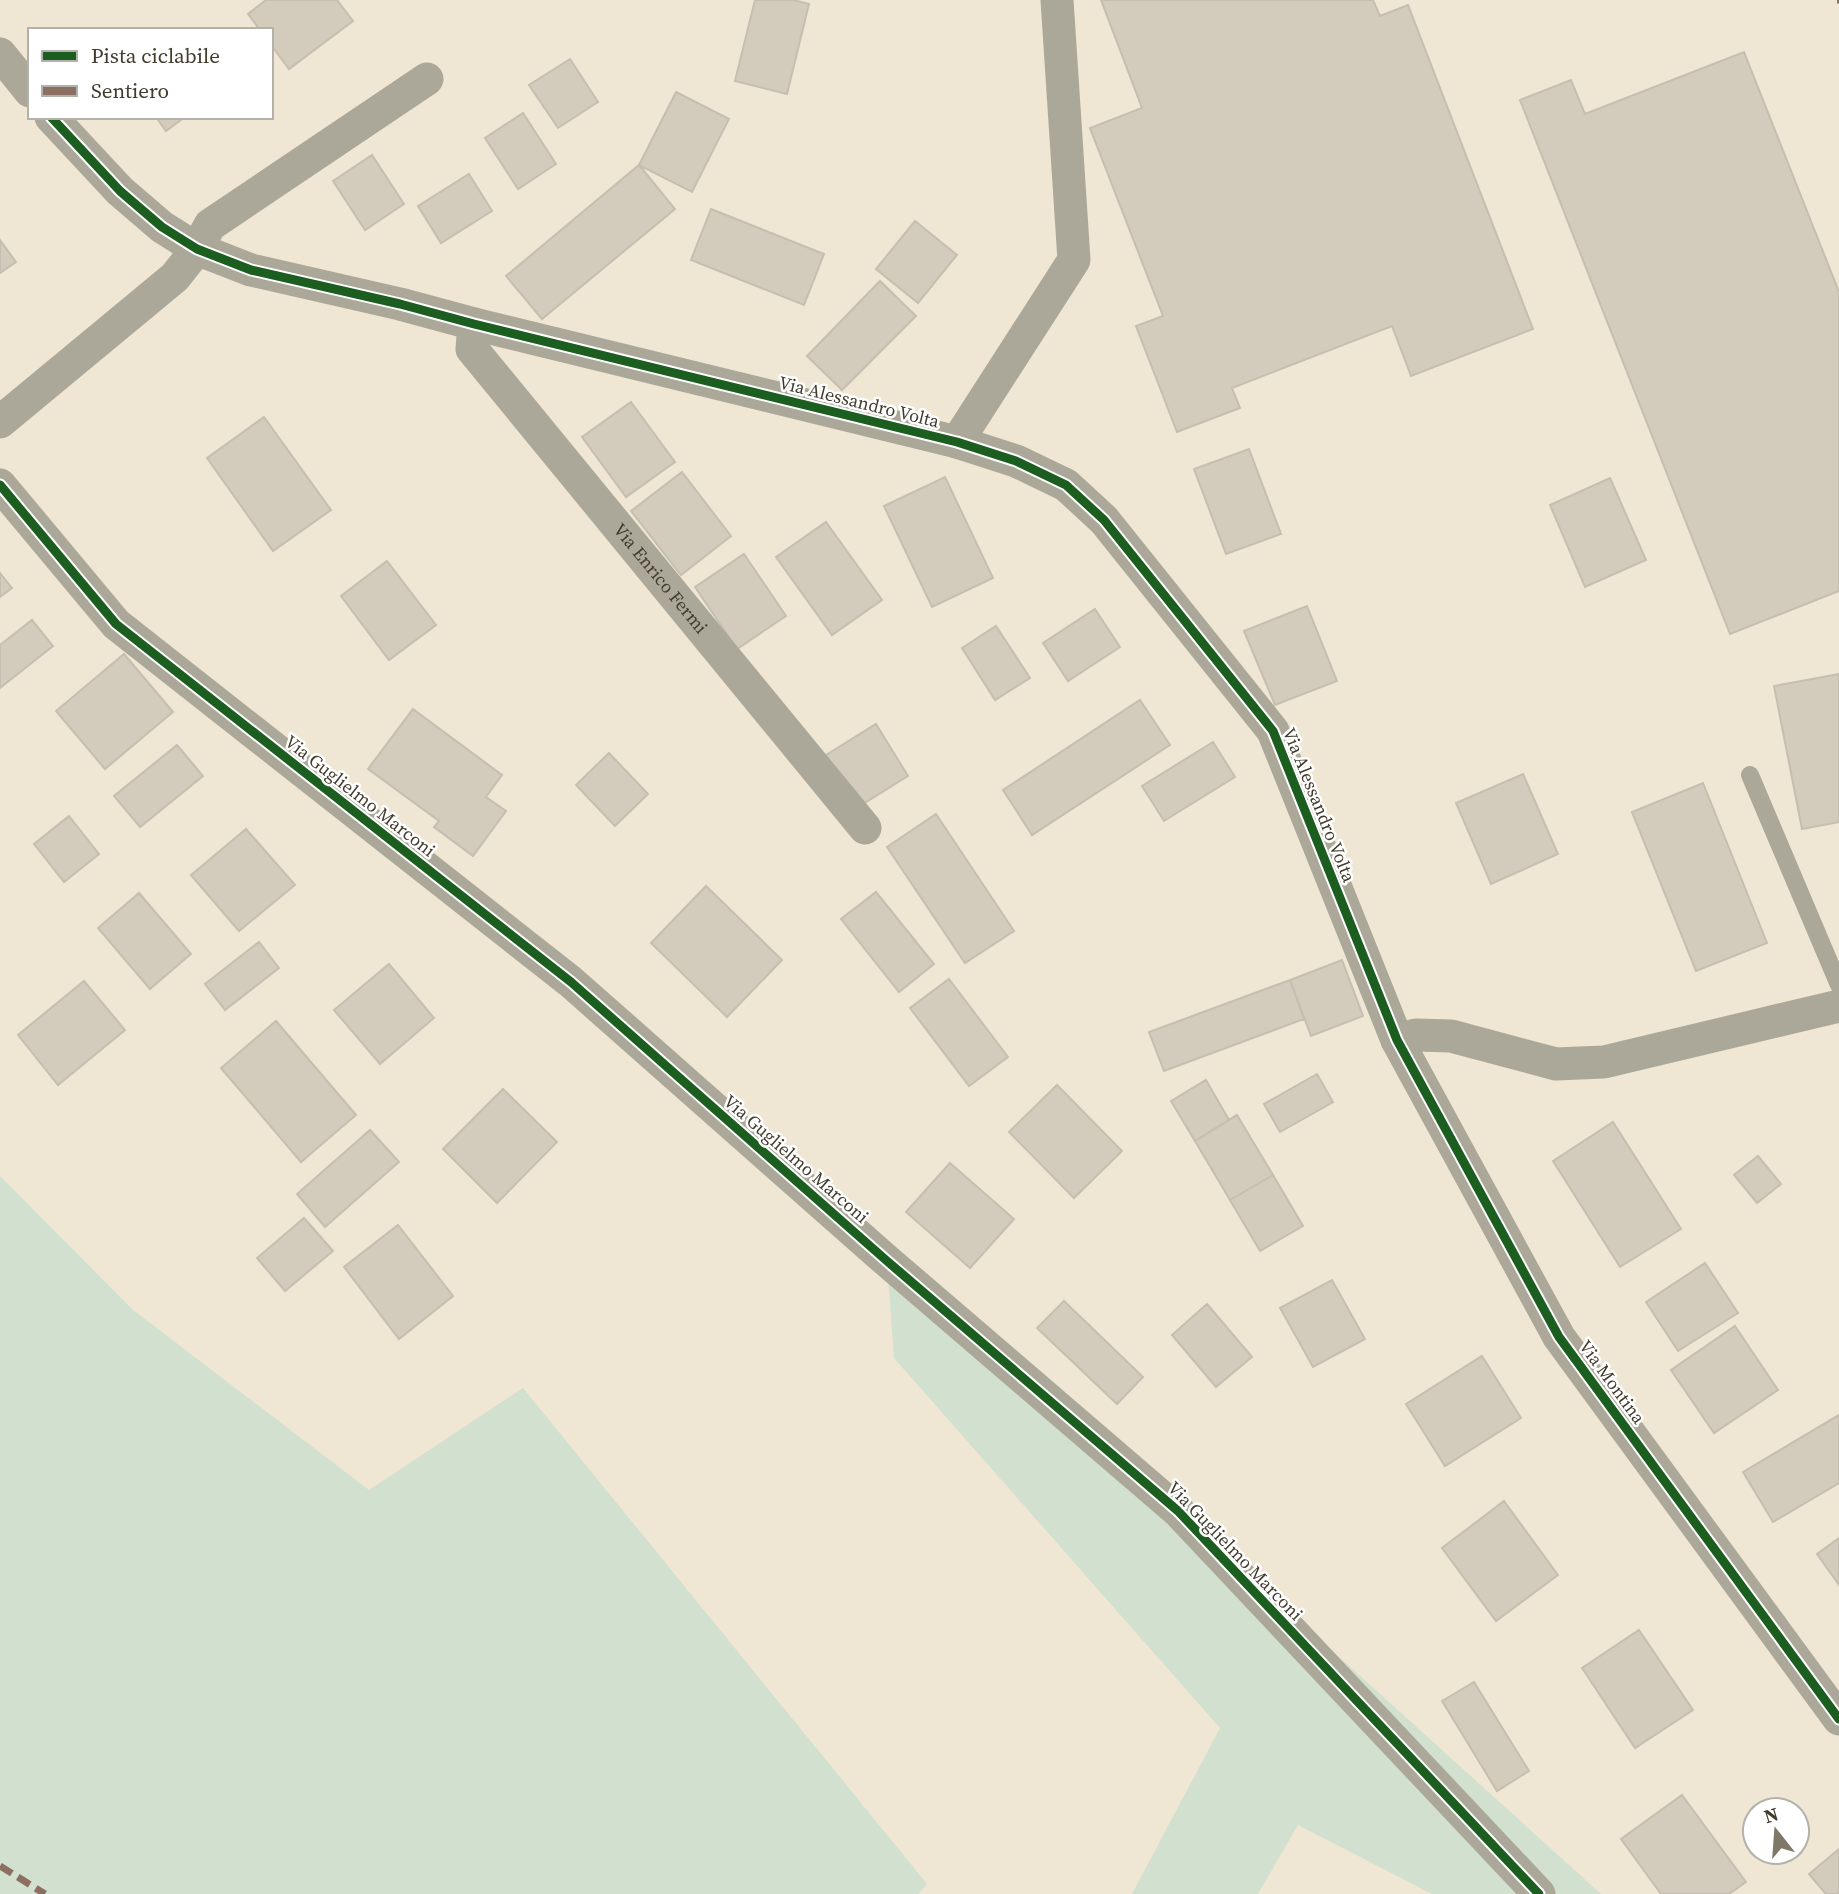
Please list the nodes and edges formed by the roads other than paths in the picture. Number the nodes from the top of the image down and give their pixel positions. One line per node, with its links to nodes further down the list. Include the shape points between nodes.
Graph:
1 (1057, 0): 9 (street, via 1074,260)
2 (0, 54): 4 (street)
3 (427, 79): 6 (street, via 210,225)
4 (28, 89)
5 (53, 119): 6 (street, Via Alessandro Volta, via 120,191 162,227)
6 (197, 248): 7 (street, Via Alessandro Volta, via 251,270); 8 (street, via 175,277)
7 (474, 324): 9 (street, Via Alessandro Volta); 12 (street, Via Enrico Fermi, via 472,349)
8 (0, 422)
9 (957, 442): 15 (street, Via Alessandro Volta, via 1016,461 1066,485 1104,520 1273,731)
10 (0, 485): 17 (street, Via Guglielmo Marconi, via 116,624 571,982 1178,1511)
11 (1750, 775): 13 (lane)
12 (865, 828)
13 (1839, 985)
14 (1839, 1006): 15 (street, via 1604,1062 1556,1064 1451,1035)
15 (1397, 1040): 16 (street, Via Montina, via 1559,1337)
16 (1839, 1719)
17 (1539, 1894)

